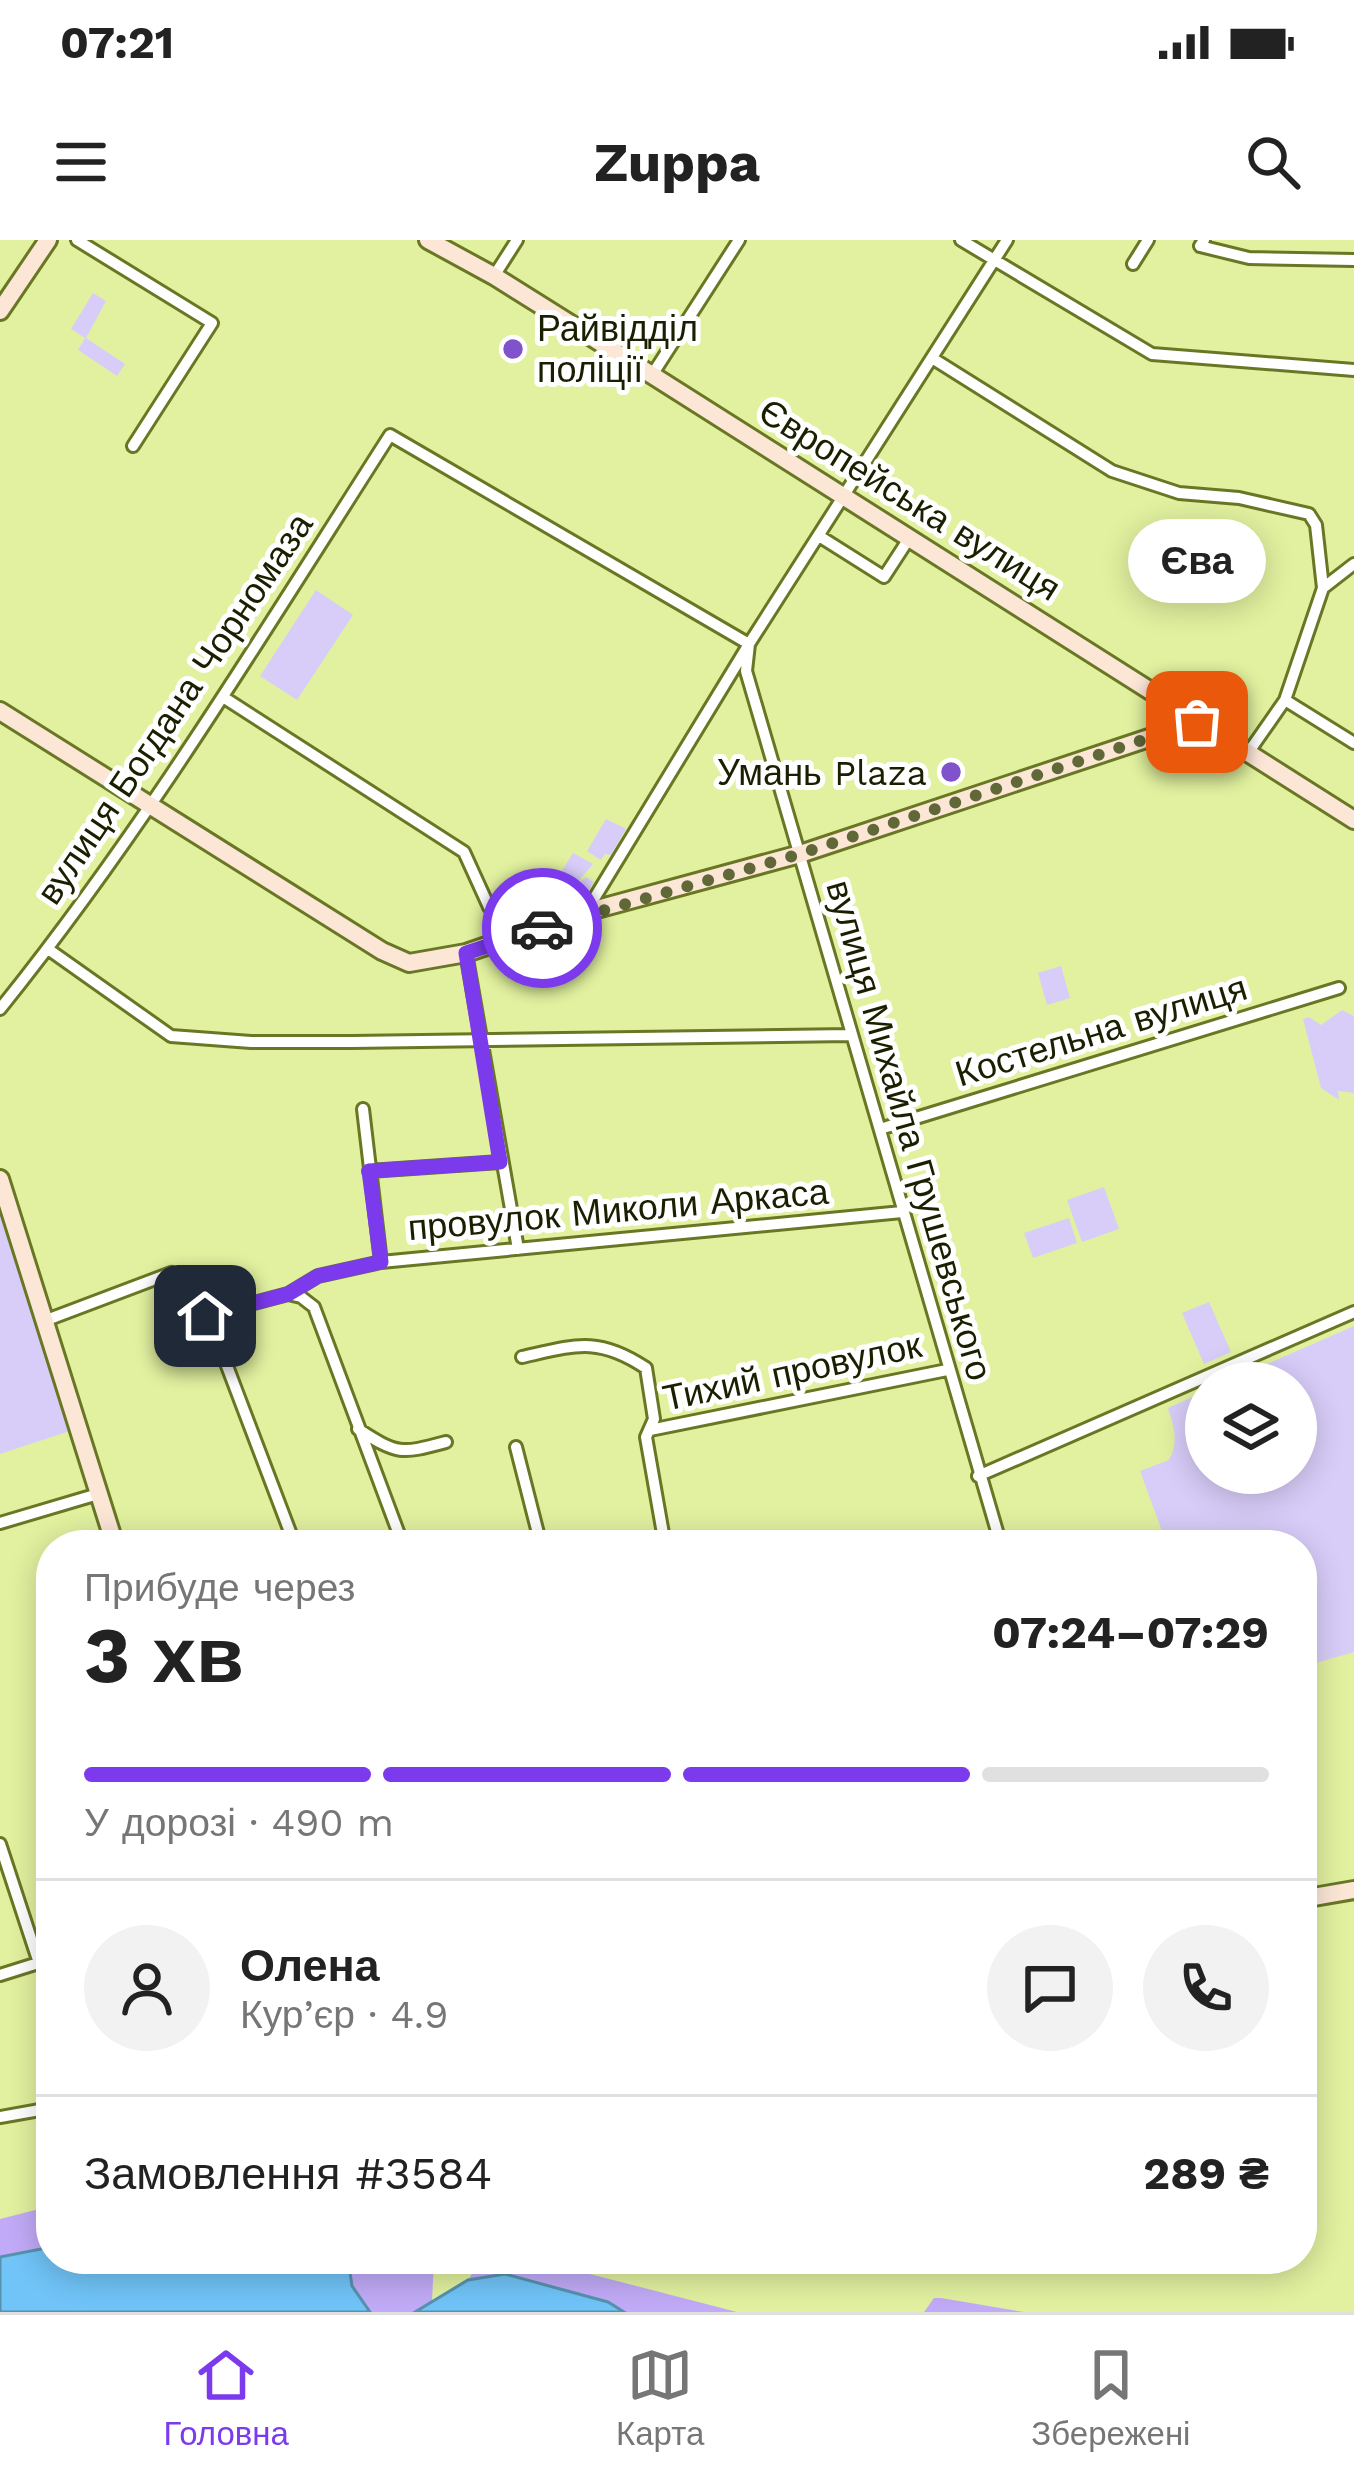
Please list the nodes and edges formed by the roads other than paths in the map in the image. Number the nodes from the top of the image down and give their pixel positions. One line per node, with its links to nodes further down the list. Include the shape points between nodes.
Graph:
1 (48, 240): 14 (street)
2 (77, 240): 18 (street, via 212,323)
3 (428, 240): 13 (street, Європейська вулиця)
4 (517, 240): 13 (street)
5 (739, 240): 17 (street)
6 (962, 240): 10 (street)
7 (1007, 240): 10 (street)
8 (1148, 240): 12 (street)
9 (1204, 240): 11 (street, via 1200,246 1249,258)
10 (994, 260): 15 (street); 16 (street, via 1152,354)
11 (1354, 260)
12 (1133, 264)
13 (494, 276): 17 (street, Європейська вулиця)
14 (0, 310)
15 (932, 358): 19 (street); 23 (street, via 1112,471 1178,494 1239,497 1309,514)
16 (1354, 370)
17 (652, 375): 19 (street, Європейська вулиця)
18 (133, 446)
19 (845, 496): 20 (street); 21 (street, Європейська вулиця)
20 (819, 536): 21 (street, via 884,577); 24 (street)
21 (910, 537): 28 (street, Європейська вулиця)
22 (1354, 564): 23 (street)
23 (1323, 587): 26 (street)
24 (748, 644): 25 (street, вулиця Богдана Чорномаза, via 390,435); 33 (street, вулиця Михайла Грушевського, via 746,671); 34 (street)
25 (223, 697): 31 (street, вулиця Богдана Чорномаза); 35 (street, via 464,852 489,907)
26 (1285, 700): 29 (street); 30 (street)
27 (0, 711): 31 (street)
28 (1197, 722): 30 (street, Європейська вулиця); 33 (street)
29 (1354, 743)
30 (1248, 753): 32 (street, Європейська вулиця)
31 (151, 805): 36 (street, вулиця Богдана Чорномаза); 37 (street, via 397,959 423,963)
32 (1354, 820)
33 (800, 854): 34 (street); 40 (street, вулиця Михайла Грушевського)
34 (586, 912): 35 (street)
35 (515, 938): 37 (street)
36 (48, 949): 39 (street, вулиця Богдана Чорномаза); 41 (street, via 171,1036)
37 (466, 953): 41 (street)
38 (1339, 988): 43 (street, Костельна вулиця)
39 (0, 1009)
40 (850, 1035): 41 (street); 43 (street, вулиця Михайла Грушевського)
41 (479, 1041): 44 (street)
42 (364, 1109): 45 (street)
43 (880, 1129): 47 (street, вулиця Михайла Грушевського)
44 (500, 1162): 45 (street); 48 (street)
45 (369, 1171): 49 (street)
46 (0, 1179): 53 (street)
47 (902, 1212): 48 (street, провулок Миколи Аркаса); 55 (street, вулиця Михайла Грушевського)
48 (518, 1249): 49 (street, провулок Миколи Аркаса)
49 (381, 1262): 50 (street, провулок Миколи Аркаса, via 318,1276)
50 (288, 1294): 52 (street, провулок Миколи Аркаса); 56 (street, via 314,1307)
51 (1354, 1312): 60 (street)
52 (205, 1316): 53 (street, via 190,1309 171,1273); 64 (street)
53 (44, 1321): 61 (street)
54 (522, 1357): 57 (street, via 573,1346 615,1348 646,1368)
55 (946, 1370): 57 (street, Тихий провулок); 60 (street, вулиця Михайла Грушевського)
56 (358, 1429): 58 (street, via 399,1453); 65 (street)
57 (650, 1430): 67 (street)
58 (446, 1442)
59 (516, 1447): 66 (street)
60 (979, 1476): 68 (street, вулиця Михайла Грушевського)
61 (98, 1494): 62 (street); 63 (street)
62 (0, 1523)
63 (110, 1530)
64 (289, 1530)
65 (397, 1530)
66 (537, 1530)
67 (662, 1530)
68 (995, 1530)
69 (0, 1844): 72 (street)
70 (1354, 1890): 71 (street)
71 (1317, 1896)
72 (36, 1938)
73 (36, 1964): 74 (street)
74 (0, 1975)
75 (36, 2111): 76 (street)
76 (0, 2117)

